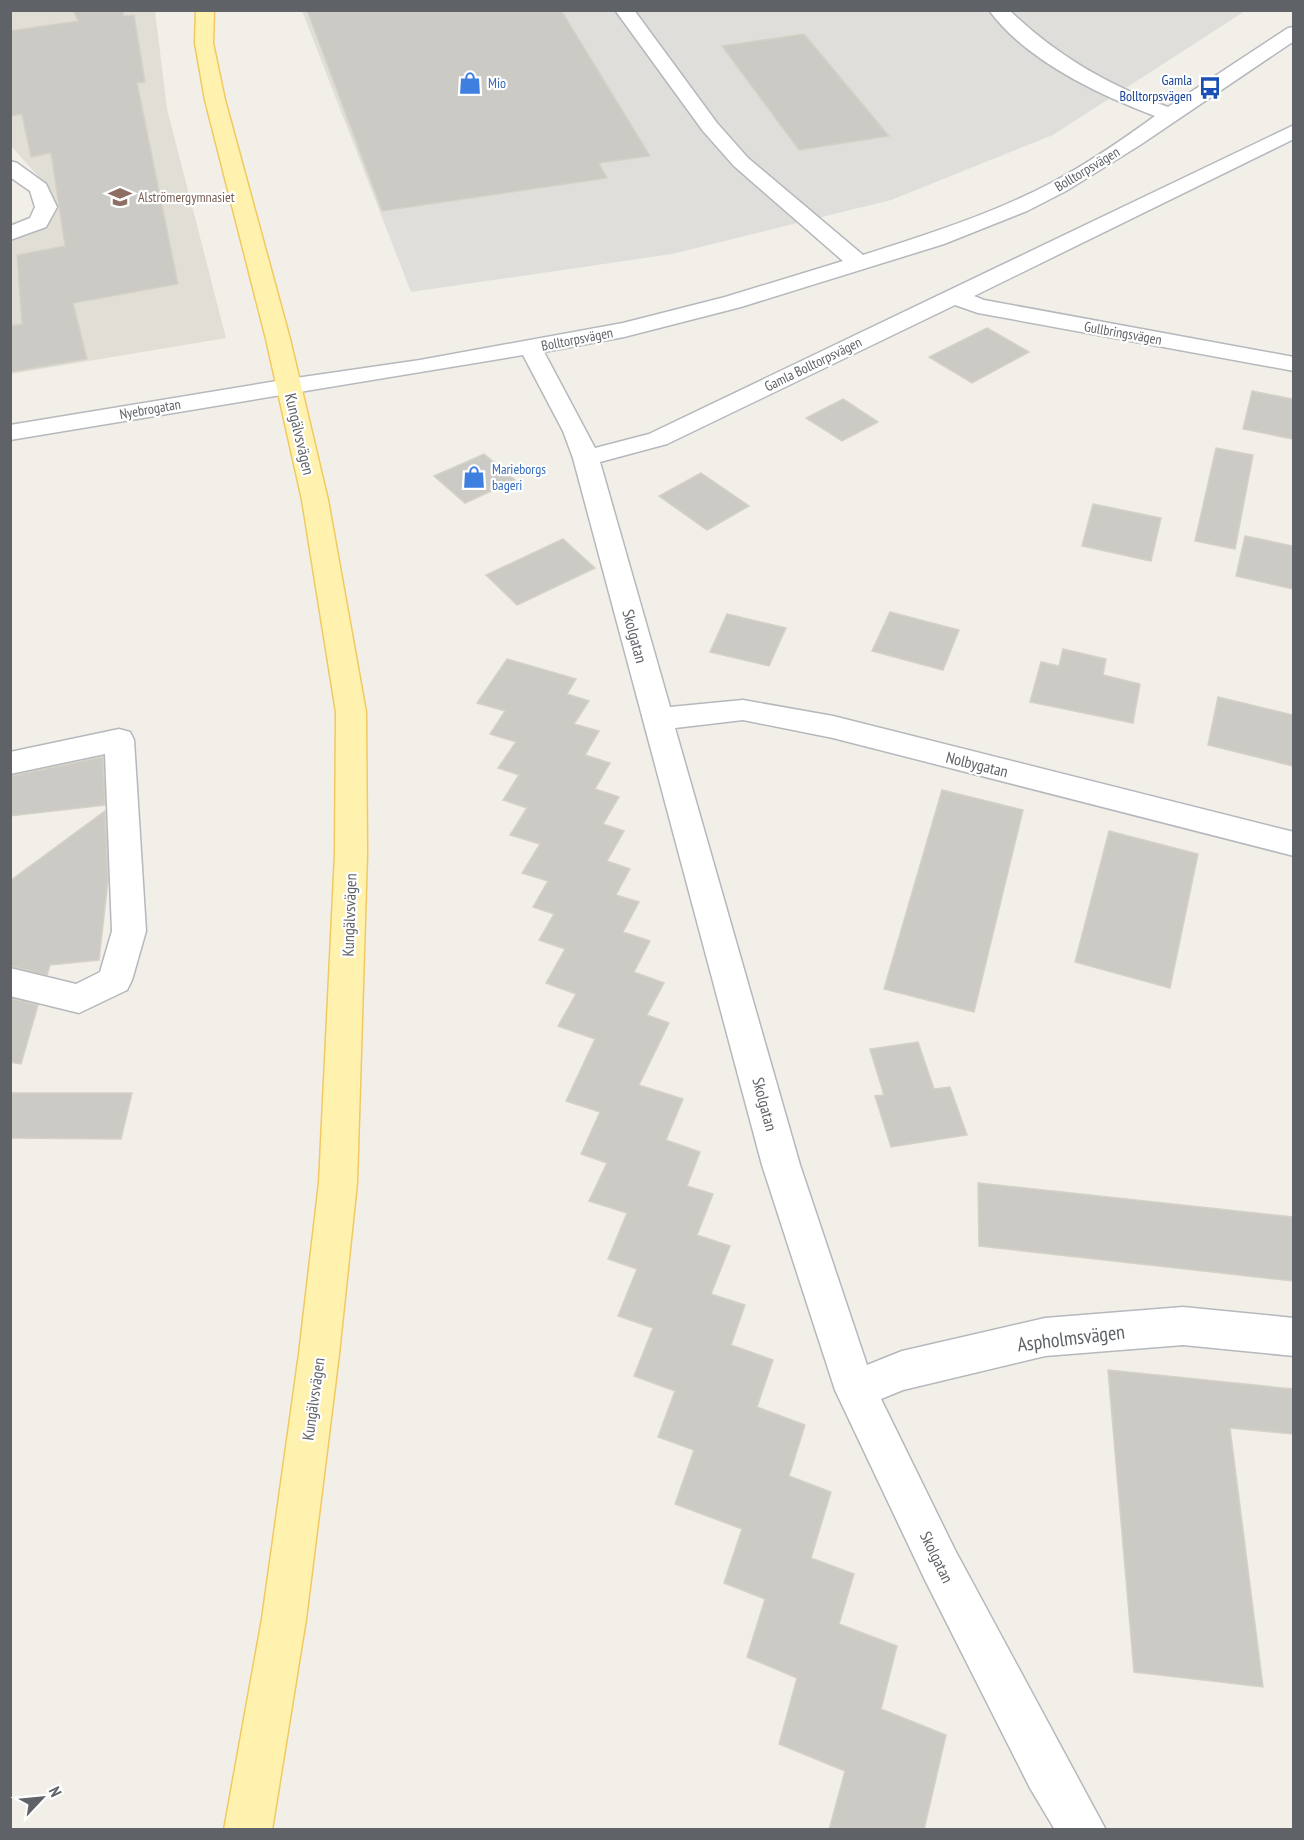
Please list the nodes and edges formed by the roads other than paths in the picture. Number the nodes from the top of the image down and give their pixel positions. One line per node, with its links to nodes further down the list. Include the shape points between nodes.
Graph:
1 (205, 10): 13 (main road, Kungälvsvägen, via 204,43 225,144)
2 (624, 10): 9 (street, via 710,127 741,162)
3 (998, 10): 5 (street, via 1062,66 1094,85)
4 (1293, 32): 5 (street, Bolltorpsvägen)
5 (1172, 115): 9 (street, Bolltorpsvägen, via 1059,187 936,239)
6 (1293, 131): 10 (street, Gamla Bolltorpsvägen)
7 (10, 167): 8 (street, via 39,188 46,207 38,222)
8 (10, 234)
9 (858, 262): 11 (street, Bolltorpsvägen, via 674,319)
10 (954, 296): 12 (street, Gullbringsvägen, via 978,306); 15 (street, Gamla Bolltorpsvägen, via 658,439)
11 (530, 347): 13 (street, Bolltorpsvägen); 15 (street, Skolgatan)
12 (1293, 364)
13 (289, 386): 14 (street, Nyebrogatan); 22 (main road, Kungälvsvägen, via 315,500 351,712 351,866 337,1195 284,1619)
14 (10, 433)
15 (586, 458): 16 (street, Skolgatan)
16 (658, 719): 18 (street, Nolbygatan, via 743,710 833,727); 21 (street, Skolgatan, via 781,1165)
17 (10, 763): 19 (street, via 119,740 129,931 116,980 80,999)
18 (1293, 843)
19 (10, 982)
20 (1293, 1337): 21 (street, Aspholmsvägen, via 1183,1326 1045,1337 902,1371)
21 (855, 1390): 23 (street, Skolgatan, via 940,1565)
22 (248, 1830)
23 (1082, 1830)

